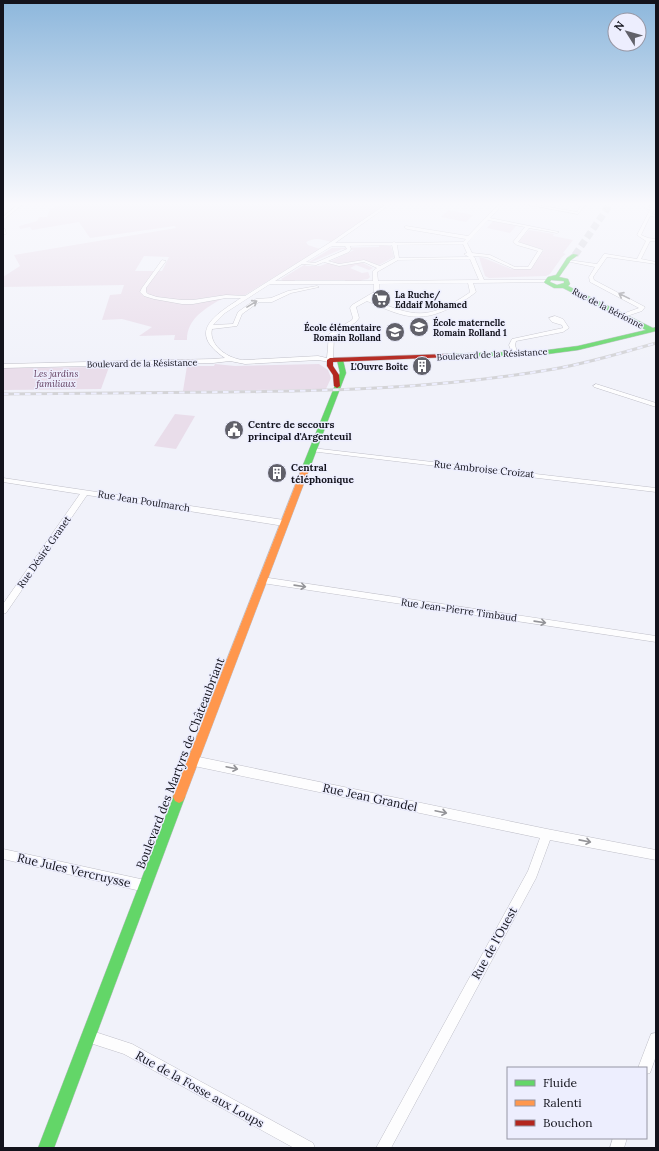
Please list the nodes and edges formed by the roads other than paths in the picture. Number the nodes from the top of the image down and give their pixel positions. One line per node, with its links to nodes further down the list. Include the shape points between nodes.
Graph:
1 (472, 256): 19 (street)
2 (311, 257): 14 (street)
3 (334, 257): 12 (street)
4 (397, 257): 5 (street); 17 (street)
5 (443, 257)
6 (490, 257): 7 (street, via 514,268 528,269)
7 (536, 257)
8 (604, 257): 16 (street)
9 (624, 257): 10 (street)
10 (639, 259): 15 (street)
11 (164, 261): 24 (street, via 144,288 143,292 146,295 186,302 222,296)
12 (324, 261): 14 (street, via 316,264); 17 (street, via 339,265 364,261)
13 (570, 262): 16 (street); 20 (main road, via 558,276)
14 (301, 263): 21 (street)
15 (656, 263)
16 (598, 266): 26 (street, one-way to 16, via 642,307 591,280)
17 (381, 268): 22 (street, via 375,271)
18 (470, 282): 19 (street); 22 (street); 25 (street, via 473,292 440,312 424,316 402,313)
19 (482, 282): 20 (street)
20 (560, 282): 26 (main road, Rue de la Bérionne); 29 (main road, Rue de la Bérionne, via 642,326)
21 (269, 283): 23 (street); 24 (street)
22 (376, 283): 23 (street); 25 (street, via 377,293)
23 (329, 284): 28 (street, one-way to 23, via 235,325 242,311 258,300 272,300 290,292)
24 (246, 298): 28 (street, via 220,315)
25 (367, 299): 33 (street, via 354,306 354,322 331,335)
26 (627, 314): 29 (main road, Rue de la Bérionne)
27 (564, 324): 30 (street, via 566,328 563,330 514,340 512,345)
28 (210, 327): 32 (street, via 208,333 211,343)
29 (655, 329): 30 (main road, Boulevard de la Résistance, via 578,348)
30 (515, 354): 31 (main road, Boulevard de la Résistance)
31 (374, 358): 34 (main road, Boulevard de la Résistance); 36 (main road, via 354,365)
32 (230, 359): 33 (street, Boulevard de la Résistance, via 240,362); 35 (street, Boulevard de la Résistance)
33 (330, 360): 34 (main road, Boulevard de la Résistance); 37 (main road)
34 (340, 360): 36 (main road)
35 (3, 366)
36 (343, 373): 37 (main road, Boulevard des Martyrs de Châteaubriant)
37 (337, 386): 40 (main road, Boulevard des Martyrs de Châteaubriant)
38 (596, 386): 39 (street)
39 (656, 405)
40 (312, 450): 42 (street, Rue Ambroise Croizat); 44 (main road, Boulevard des Martyrs de Châteaubriant)
41 (3, 480): 43 (street, Rue Jean Poulmarch)
42 (656, 490)
43 (85, 492): 44 (street, Rue Jean Poulmarch); 46 (street, Rue Désiré Granet)
44 (284, 523): 45 (main road, Boulevard des Martyrs de Châteaubriant)
45 (262, 580): 47 (street, Rue Jean-Pierre Timbaud, one-way to 47); 48 (main road, Boulevard des Martyrs de Châteaubriant)
46 (3, 611)
47 (656, 639)
48 (194, 761): 49 (street, Rue Jean Grandel, one-way to 49); 52 (main road, Boulevard des Martyrs de Châteaubriant)
49 (547, 834): 51 (street, one-way to 51); 58 (street, Rue de l'Ouest, via 532,874)
50 (3, 854): 52 (street, Rue Jules Vercruysse)
51 (656, 855)
52 (145, 886): 53 (main road, Boulevard des Martyrs de Châteaubriant)
53 (89, 1036): 56 (main road, Boulevard des Martyrs de Châteaubriant); 57 (street, Rue de la Fosse aux Loups, via 127,1049)
54 (656, 1039): 55 (street)
55 (645, 1067)
56 (46, 1148)
57 (308, 1148)
58 (383, 1148)

